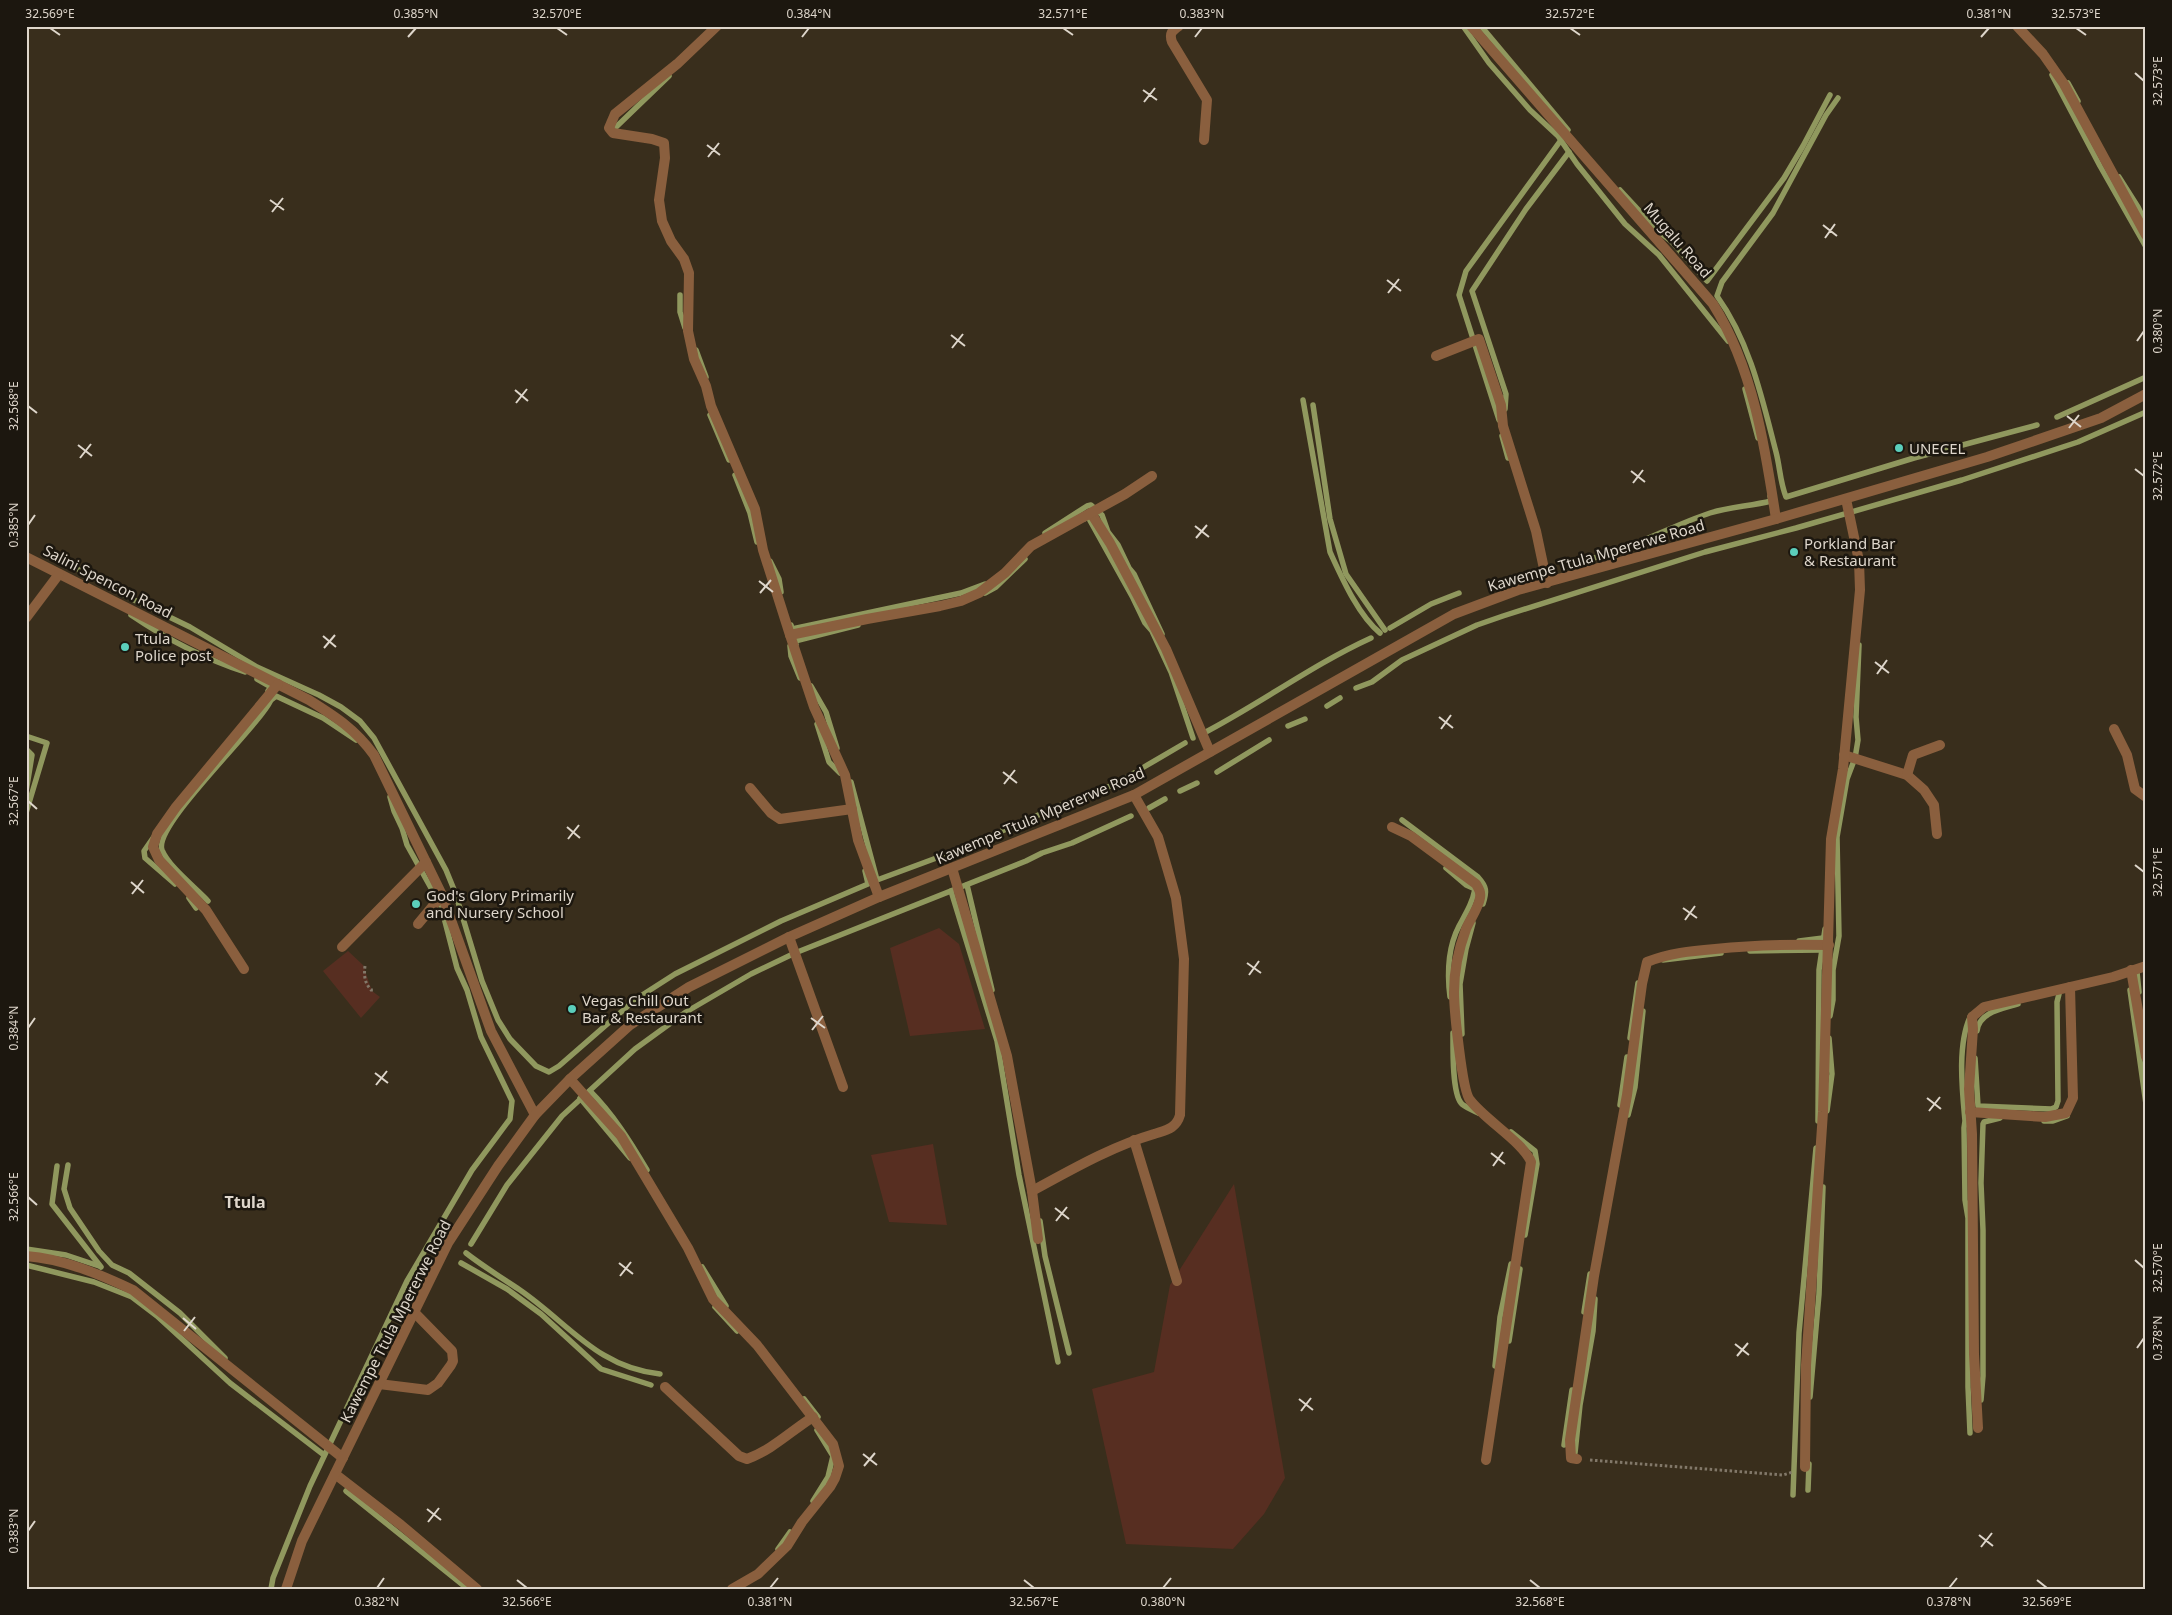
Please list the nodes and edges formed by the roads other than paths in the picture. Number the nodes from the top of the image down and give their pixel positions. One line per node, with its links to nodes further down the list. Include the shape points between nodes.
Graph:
1 (716, 26): 17 (street, via 677,64 615,114 609,128 613,134 664,143 660,214 689,273 688,331 694,358 755,510 763,550)
2 (1179, 26): 5 (street, via 1170,36 1172,42 1207,100)
3 (1471, 26): 12 (street, Mugalu Road, via 1713,304 1727,325 1763,438)
4 (2017, 26): 6 (street, via 2043,54 2064,84)
5 (1204, 140)
6 (2146, 235)
7 (1436, 356): 15 (street, via 1479,339 1501,404 1503,426 1536,531)
8 (2146, 394): 10 (street, Kawempe Ttula Mpererwe Road, via 2101,418 1987,457)
9 (1152, 476): 11 (street)
10 (1846, 498): 12 (street, Kawempe Ttula Mpererwe Road); 22 (street, via 1859,561 1860,590)
11 (1091, 513): 17 (street, via 1031,546 1005,573 970,597 914,612 867,618); 21 (street, via 1166,649)
12 (1776, 519): 15 (street, Kawempe Ttula Mpererwe Road)
13 (26, 556): 14 (street, Salini Spencon Road)
14 (60, 574): 16 (street); 18 (street, Salini Spencon Road)
15 (1547, 582): 21 (street, Kawempe Ttula Mpererwe Road, via 1454,614)
16 (26, 618)
17 (790, 635): 27 (street, via 814,707 845,775)
18 (278, 684): 30 (street, Salini Spencon Road, via 345,722 362,738 374,755); 39 (street, via 176,807 152,847 159,860 206,910)
19 (2114, 729): 26 (street, via 2127,755 2135,789)
20 (1940, 745): 23 (street, via 1913,756)
21 (1210, 752): 25 (street, Kawempe Ttula Mpererwe Road)
22 (1844, 755): 23 (street); 36 (street, via 1831,839)
23 (1908, 775): 29 (street, via 1934,805)
24 (750, 788): 27 (street, via 780,819)
25 (1134, 796): 31 (street, Kawempe Ttula Mpererwe Road); 47 (street, via 1158,837 1167,865 1176,898 1184,959 1178,1123 1172,1128)
26 (2146, 797)
27 (852, 809): 33 (street, via 858,840)
28 (1392, 827): 59 (street, via 1411,836 1480,890 1459,956 1454,992 1462,1076 1471,1102 1522,1147 1530,1162)
29 (1938, 834)
30 (426, 862): 32 (street, Salini Spencon Road); 37 (street)
31 (952, 868): 33 (street, Kawempe Ttula Mpererwe Road); 48 (street, via 1007,1056)
32 (442, 895): 34 (street); 46 (street, Salini Spencon Road, via 491,1031)
33 (879, 897): 35 (street, Kawempe Ttula Mpererwe Road)
34 (418, 924)
35 (789, 936): 43 (street, Kawempe Ttula Mpererwe Road, via 689,988 630,1025); 44 (street)
36 (1829, 945): 58 (street, via 1788,943 1729,948 1677,953 1647,962 1570,1440 1570,1458); 60 (street, via 1823,1112 1806,1364)
37 (342, 947)
38 (2146, 966): 40 (street)
39 (244, 968)
40 (2131, 970): 41 (street); 42 (street)
41 (2070, 987): 45 (street, via 1984,1007 1972,1018); 45 (street, via 2073,1098 2066,1113 2045,1117)
42 (2146, 1057)
43 (570, 1079): 46 (street, Kawempe Ttula Mpererwe Road); 55 (street, via 621,1136 688,1248 714,1299 757,1345)
44 (843, 1087)
45 (1970, 1112): 56 (street)
46 (535, 1115): 52 (street, Kawempe Ttula Mpererwe Road, via 448,1243)
47 (1134, 1140): 48 (street); 51 (street)
48 (1032, 1191): 49 (street)
49 (1038, 1239)
50 (26, 1256): 57 (street, via 96,1272 133,1290)
51 (1177, 1281)
52 (414, 1312): 53 (street, Kawempe Ttula Mpererwe Road); 53 (street, via 452,1351 453,1361 438,1383 428,1390)
53 (379, 1384): 57 (street, Kawempe Ttula Mpererwe Road)
54 (666, 1387): 55 (street, via 739,1456 747,1459 763,1453)
55 (813, 1417): 64 (street, via 833,1444 839,1466 835,1478 787,1546 758,1574)
56 (1978, 1428)
57 (343, 1458): 61 (street, Kawempe Ttula Mpererwe Road)
58 (1577, 1459)
59 (1486, 1460)
60 (1804, 1468)
61 (335, 1474): 62 (street, Kawempe Ttula Mpererwe Road, via 302,1542); 63 (street)
62 (286, 1589)
63 (477, 1589)
64 (732, 1589)

